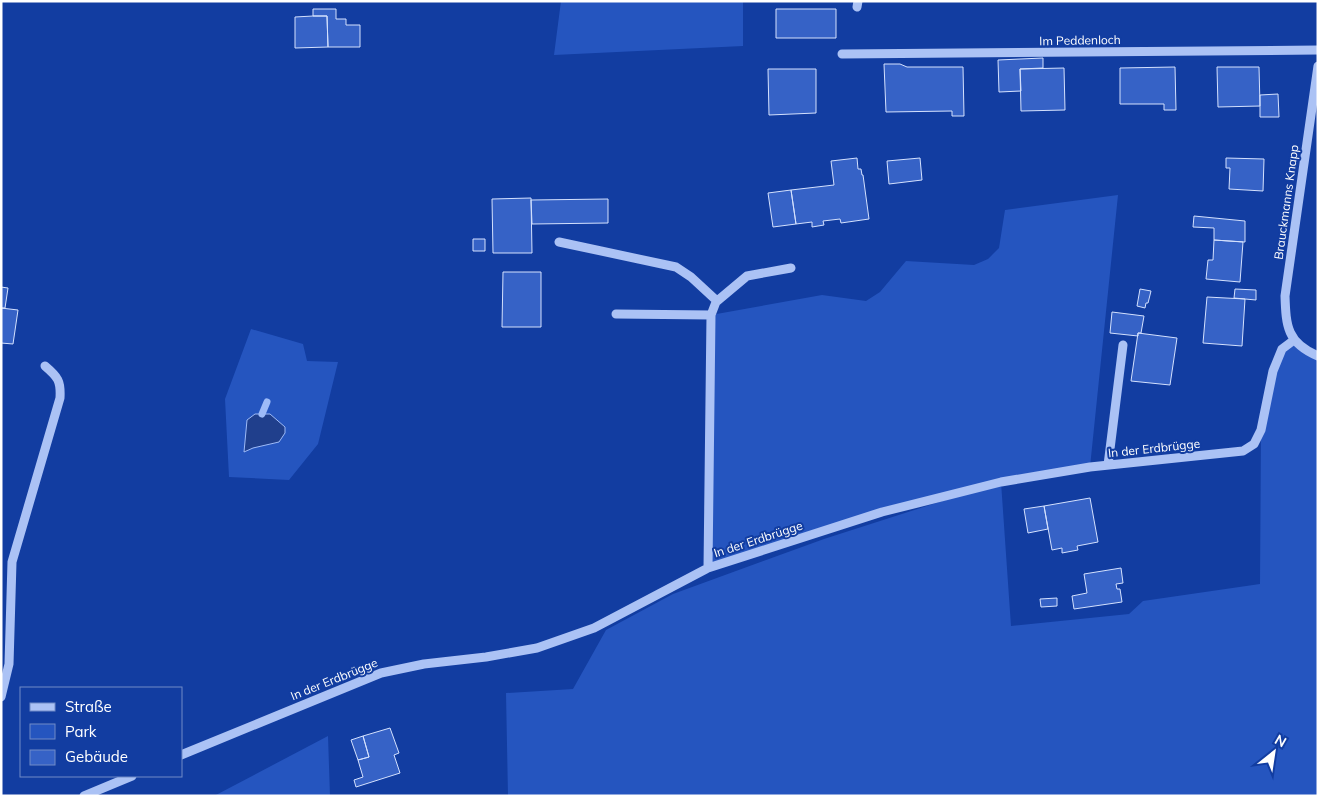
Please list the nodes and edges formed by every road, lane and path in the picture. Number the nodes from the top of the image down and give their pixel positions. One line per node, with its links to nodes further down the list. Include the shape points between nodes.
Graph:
1 (1318, 50): 2 (street, Im Peddenloch)
2 (842, 54)
3 (1318, 66): 9 (street, Brauckmanns Knapp, via 1285,296 1286,321)
4 (560, 242): 6 (street, via 676,267 691,276)
5 (791, 268): 6 (street, via 747,276)
6 (717, 301): 8 (street)
7 (616, 314): 8 (street)
8 (711, 315): 14 (street)
9 (1294, 340): 11 (street); 13 (street, In der Erdbrügge, via 1282,350 1273,372 1262,430 1254,444 1243,451)
10 (1123, 345): 13 (street)
11 (1318, 356)
12 (46, 366): 15 (street, via 56,375 60,398 12,562 9,664)
13 (1108, 465): 14 (street, In der Erdbrügge, via 1001,482 882,512)
14 (708, 568): 16 (street, In der Erdbrügge, via 594,628 538,648 380,673)
15 (1, 697)
16 (182, 755)
17 (130, 777): 18 (street)
18 (84, 796)

